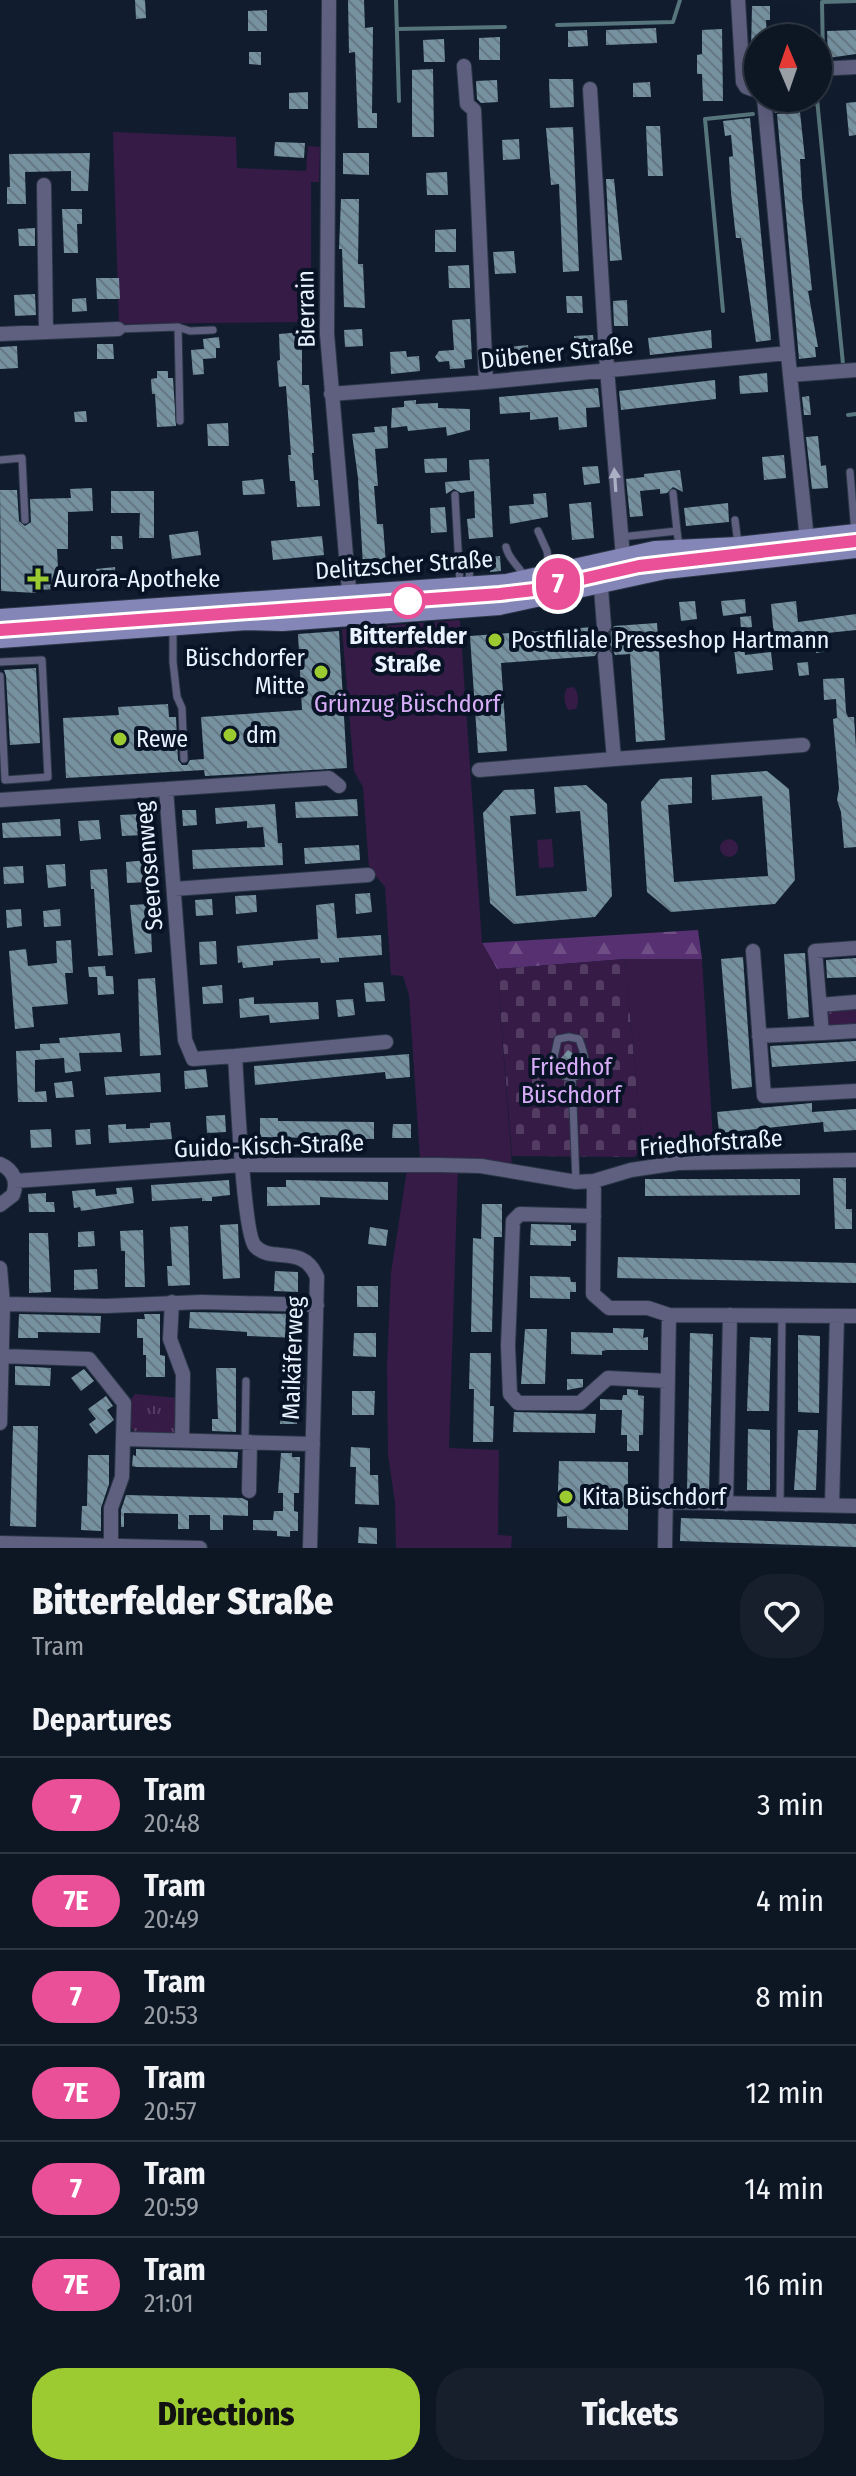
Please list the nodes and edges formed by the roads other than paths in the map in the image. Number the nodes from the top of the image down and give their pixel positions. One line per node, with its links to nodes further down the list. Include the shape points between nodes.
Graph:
1 (329, 0): 21 (street, Bierrain)
2 (738, 0): 3 (street)
3 (742, 60): 7 (street)
4 (464, 66): 20 (street, via 467,104 474,110)
5 (856, 67): 6 (street)
6 (832, 68)
7 (744, 84)
8 (590, 89): 17 (street)
9 (765, 112): 16 (street)
10 (44, 185): 14 (street)
11 (178, 327): 12 (lane); 13 (lane); 22 (lane)
12 (118, 329): 14 (street)
13 (213, 330)
14 (46, 332): 15 (street)
15 (0, 334)
16 (788, 353): 17 (street, Dübener Straße); 19 (street)
17 (607, 369): 20 (street, Dübener Straße); 34 (street, one-way to 17)
18 (856, 370): 19 (street)
19 (790, 375): 32 (street)
20 (486, 382): 21 (street, Dübener Straße)
21 (331, 394): 42 (street, Bierrain)
22 (180, 421)
23 (0, 460): 27 (lane, via 22,458)
24 (850, 472): 30 (lane)
25 (673, 493): 31 (lane)
26 (455, 495): 41 (lane)
27 (25, 520)
28 (735, 520): 35 (lane)
29 (538, 531): 39 (lane)
30 (856, 534): 32 (main road, Delitzscher Straße)
31 (678, 540): 34 (main road, Delitzscher Straße); 35 (main road, Delitzscher Straße)
32 (807, 540): 35 (main road, Delitzscher Straße)
33 (506, 547): 40 (lane)
34 (621, 547): 38 (main road, Delitzscher Straße)
35 (738, 547)
36 (856, 548): 38 (main road, Delitzscher Straße)
37 (482, 562): 41 (lane, via 470,562)
38 (600, 572): 39 (main road, Delitzscher Straße); 44 (main road, Delitzscher Straße, via 499,605); 46 (street)
39 (551, 575): 40 (main road, Delitzscher Straße)
40 (527, 581): 41 (main road, Delitzscher Straße)
41 (464, 587): 42 (main road, Delitzscher Straße)
42 (350, 595): 43 (main road, Delitzscher Straße); 44 (street, Bierrain)
43 (172, 616): 44 (main road, Delitzscher Straße); 45 (main road, Delitzscher Straße); 47 (main road, Delitzscher Straße); 52 (lane)
44 (351, 616)
45 (0, 619)
46 (604, 626)
47 (0, 638)
48 (605, 656): 53 (street)
49 (0, 662): 50 (lane, via 42,660 48,777 5,780)
50 (0, 676)
51 (803, 745): 53 (street)
52 (184, 759)
53 (614, 759): 54 (street)
54 (479, 770)
55 (339, 786): 56 (street, via 329,778)
56 (166, 789): 57 (street, Seerosenweg); 59 (street, Seerosenweg)
57 (0, 800)
58 (368, 875): 59 (street)
59 (174, 889): 68 (street, Seerosenweg, via 185,1040 193,1059)
60 (856, 948): 63 (street, via 815,951)
61 (753, 951): 66 (street)
62 (856, 1002): 63 (street)
63 (820, 1005): 65 (street)
64 (856, 1031): 65 (street)
65 (822, 1033): 66 (street)
66 (759, 1036): 70 (street, via 764,1096)
67 (386, 1042): 68 (street)
68 (235, 1056): 73 (street)
69 (572, 1078): 69 (lane, via 586,1066 579,1039 558,1039 557,1074); 77 (lane)
70 (856, 1091)
71 (856, 1160): 76 (street, Friedhofstraße, via 657,1165)
72 (0, 1164): 75 (street)
73 (242, 1165): 74 (street, Guido-Kisch-Straße, via 459,1165); 75 (street, Guido-Kisch-Straße); 83 (street, Maikäferweg, via 253,1245 304,1259 314,1268)
74 (523, 1174): 77 (street, Friedhofstraße)
75 (15, 1181): 78 (street, via 13,1195)
76 (594, 1181): 77 (street, Friedhofstraße); 79 (street)
77 (576, 1182)
78 (0, 1205)
79 (594, 1216): 84 (street, via 593,1294 609,1308 648,1308); 91 (street, via 520,1214 513,1221 510,1394 518,1403 580,1403 608,1378)
80 (0, 1268): 81 (street)
81 (1, 1296): 82 (street, via 106,1306); 89 (street)
82 (172, 1302): 83 (street); 95 (street, via 170,1339 183,1374)
83 (317, 1305): 97 (street, Maikäferweg)
84 (669, 1315): 85 (street); 91 (street)
85 (730, 1315): 86 (street); 100 (street)
86 (782, 1315): 87 (street); 101 (lane)
87 (837, 1316): 88 (street); 102 (street)
88 (856, 1316)
89 (1, 1356): 92 (street); 94 (street, via 89,1359 124,1403)
90 (246, 1381): 96 (lane)
91 (668, 1381): 99 (street)
92 (0, 1394): 93 (street)
93 (0, 1423)
94 (123, 1439): 95 (street); 106 (street, via 122,1477 111,1508)
95 (182, 1440): 96 (street)
96 (248, 1442): 97 (street); 98 (street)
97 (313, 1444): 108 (street, Maikäferweg)
98 (249, 1491)
99 (666, 1502): 100 (street); 109 (street)
100 (726, 1504): 101 (street)
101 (780, 1505): 102 (street)
102 (832, 1505): 103 (street)
103 (856, 1506)
104 (0, 1543): 105 (street)
105 (34, 1546): 106 (street)
106 (111, 1546): 107 (street)
107 (200, 1548)
108 (310, 1548)
109 (665, 1548)

